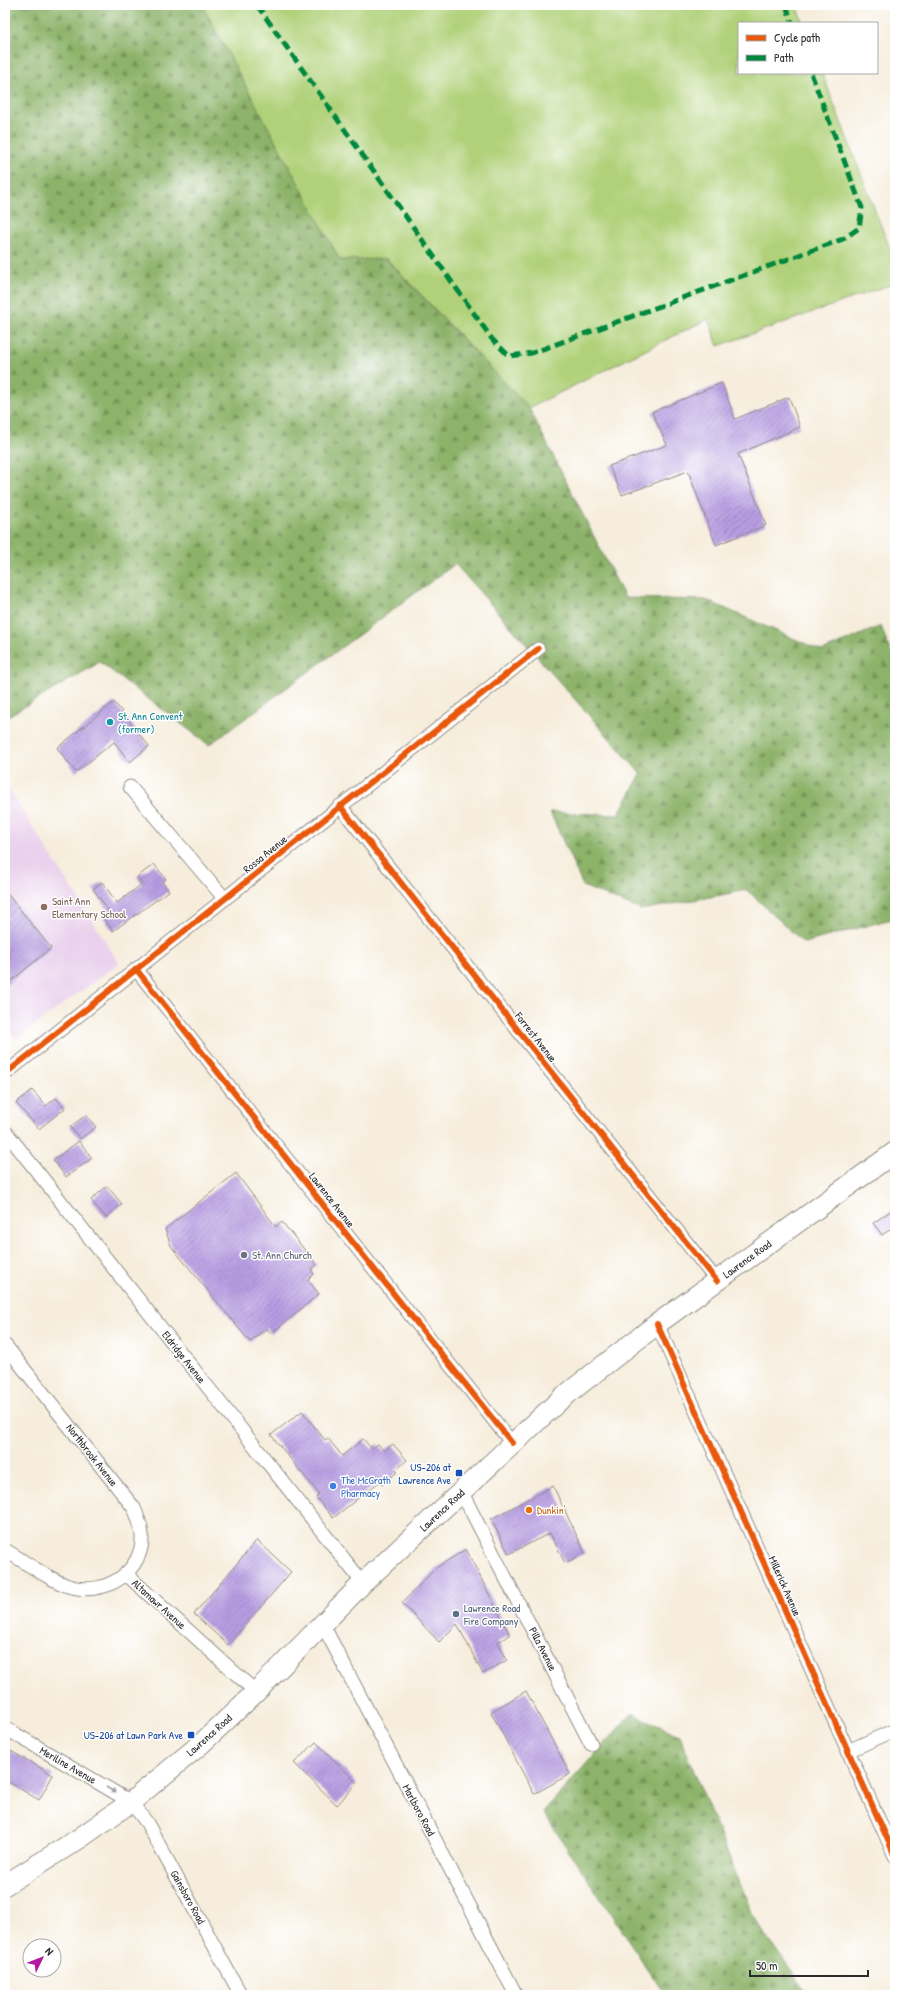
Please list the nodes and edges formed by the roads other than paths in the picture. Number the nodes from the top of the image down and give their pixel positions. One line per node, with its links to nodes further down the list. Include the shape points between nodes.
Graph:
1 (538, 649): 3 (street, Rossa Avenue)
2 (130, 787): 4 (street)
3 (340, 806): 4 (street, Rossa Avenue); 9 (street, Forrest Avenue)
4 (225, 898): 5 (street, Rossa Avenue)
5 (136, 969): 6 (street, Rossa Avenue); 12 (street, Lawrence Avenue)
6 (5, 1074)
7 (5, 1131): 16 (street, Eldridge Avenue)
8 (895, 1152): 9 (main road, Lawrence Road)
9 (717, 1281): 10 (main road, Lawrence Road)
10 (657, 1324): 12 (main road, Lawrence Road, via 562,1398); 22 (street, Millerick Avenue)
11 (5, 1345): 15 (street, Northbrook Avenue, via 134,1508 140,1521 142,1536 140,1552)
12 (512, 1443): 13 (main road, Lawrence Road)
13 (461, 1492): 16 (main road, Lawrence Road); 21 (street, Pilla Avenue)
14 (5, 1550): 15 (street, Altamawr Avenue, via 72,1587 86,1590 114,1583)
15 (126, 1574): 18 (street, Altamawr Avenue)
16 (363, 1583): 17 (main road, Lawrence Road)
17 (323, 1625): 18 (main road, Lawrence Road); 27 (street, Marlboro Road)
18 (256, 1692): 23 (main road, Lawrence Road, via 202,1743)
19 (5, 1728): 23 (street, Meriline Avenue, one-way to 23)
20 (895, 1730): 22 (street)
21 (591, 1744)
22 (848, 1751): 24 (street, Millerick Avenue)
23 (131, 1802): 25 (main road, Lawrence Road, via 80,1838); 26 (street, Gainsboro Road, via 147,1823)
24 (895, 1856)
25 (7, 1881)
26 (241, 1995)
27 (516, 1995)

